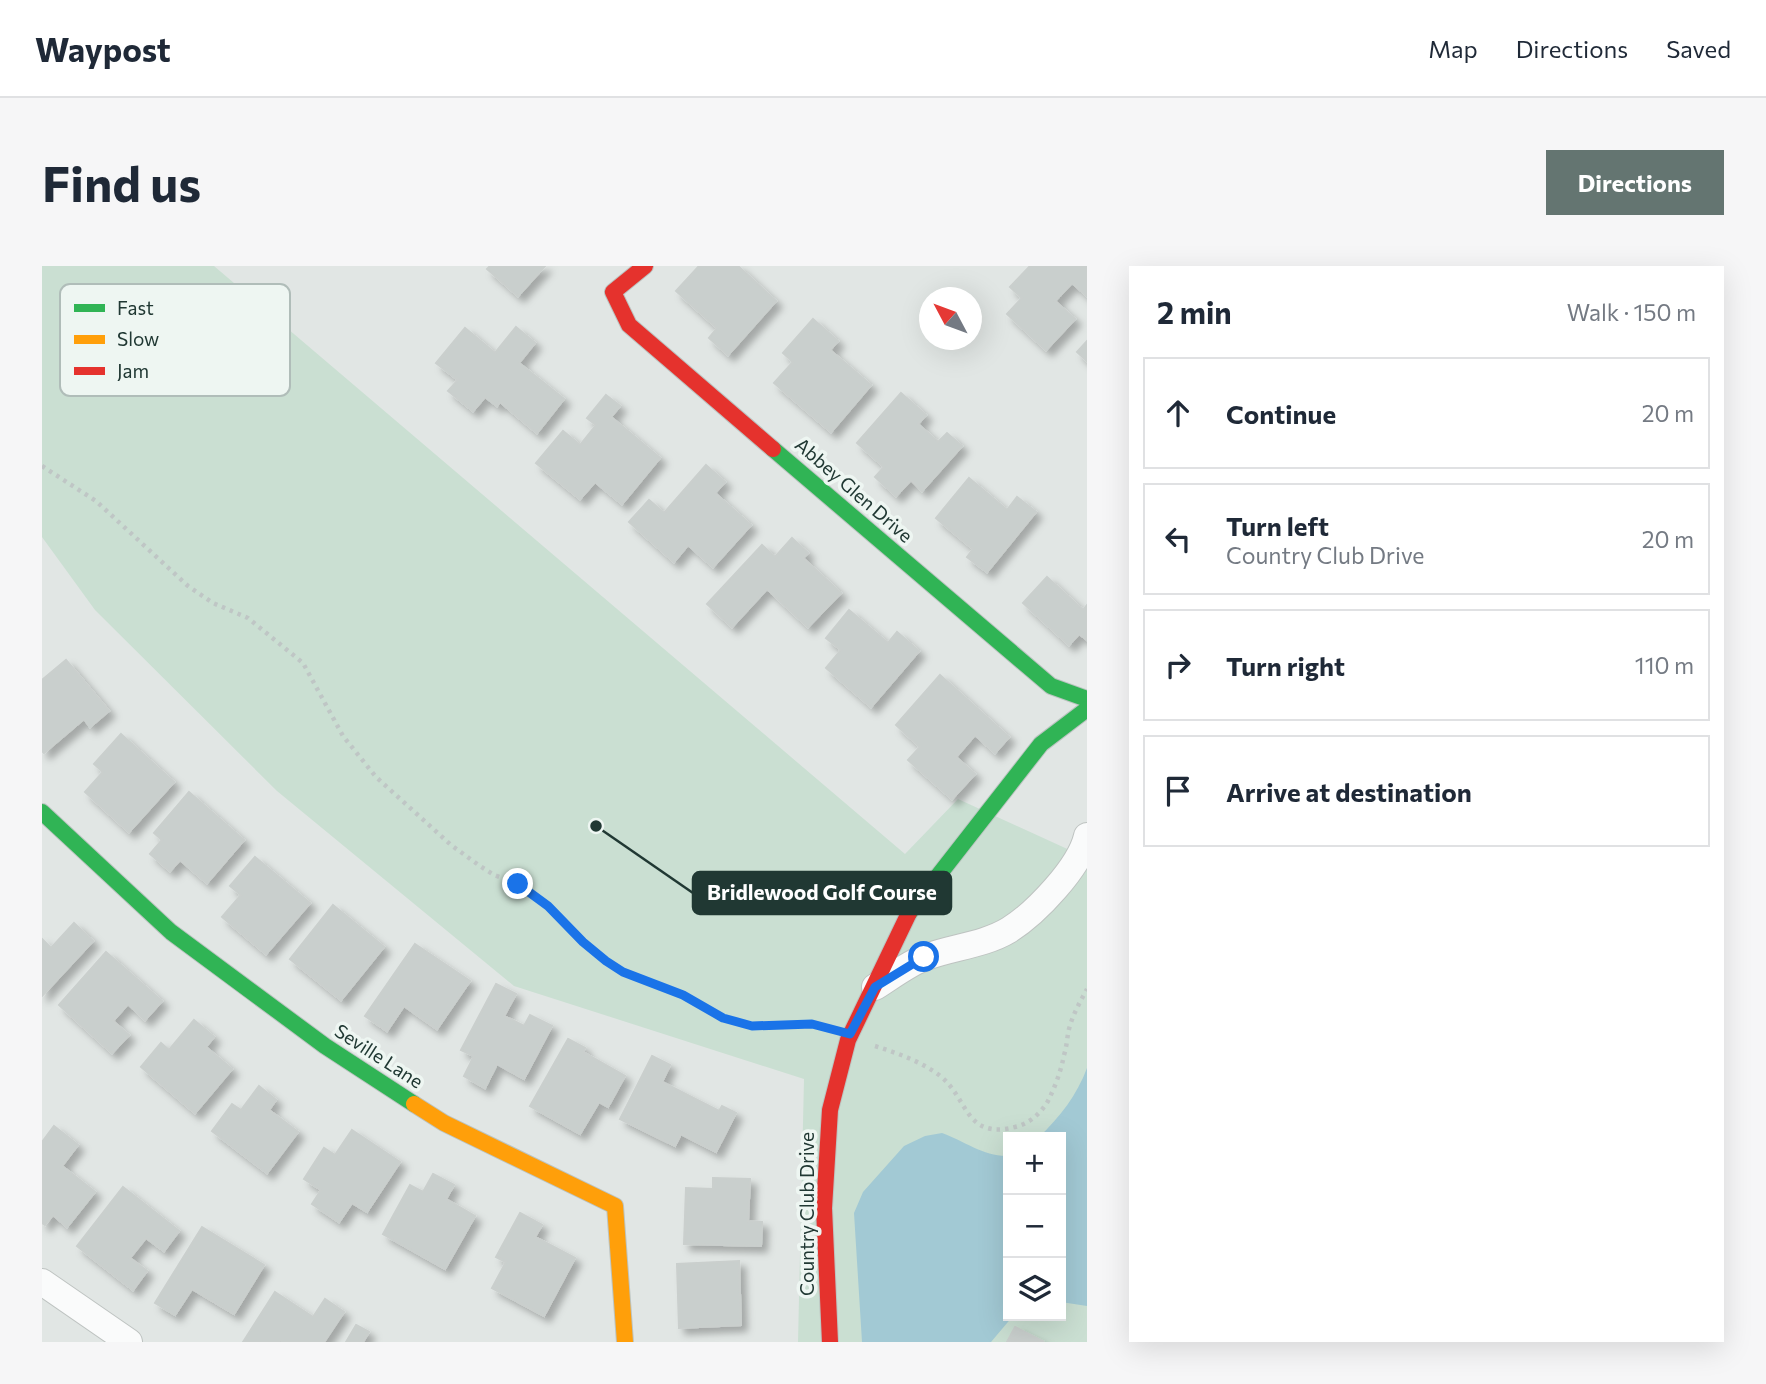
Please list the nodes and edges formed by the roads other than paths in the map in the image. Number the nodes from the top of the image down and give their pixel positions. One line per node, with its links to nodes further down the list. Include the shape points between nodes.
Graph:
1 (645, 266): 2 (street, Abbey Glen Drive, via 612,292 629,325 1051,686)
2 (1087, 699)
3 (1087, 709): 6 (street, Country Club Drive, via 1041,744 911,909)
4 (42, 812): 9 (street, Seville Lane, via 171,932 325,1046 444,1123 615,1206)
5 (1087, 836): 6 (street, via 1068,874 1008,930 924,957)
6 (875, 987): 10 (street, Country Club Drive, via 850,1034 830,1110 824,1208)
7 (42, 1282): 8 (street)
8 (129, 1342)
9 (625, 1342)
10 (830, 1342)

